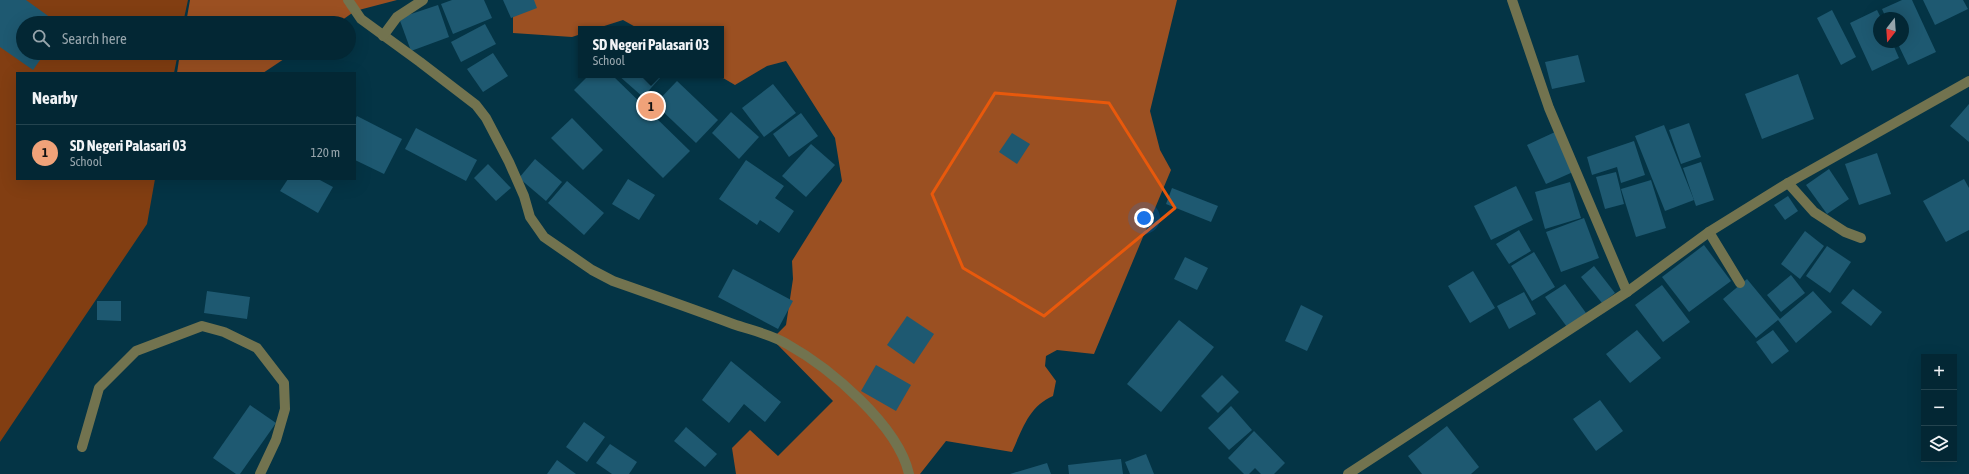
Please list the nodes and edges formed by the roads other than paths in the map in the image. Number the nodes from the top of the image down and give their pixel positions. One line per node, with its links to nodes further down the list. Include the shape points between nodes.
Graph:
1 (348, 0): 4 (street, via 361,19)
2 (423, 0): 4 (street, via 397,17)
3 (1512, 0): 10 (street, via 1549,108)
4 (383, 36): 13 (street, via 476,105 486,118 509,162 530,217 544,237 592,270 613,281 786,343 824,368 852,392 884,426 906,460)
5 (1969, 81): 6 (street)
6 (1788, 183): 7 (street); 8 (street, via 1814,212 1845,232)
7 (1709, 232): 9 (street); 10 (street)
8 (1861, 238)
9 (1740, 283)
10 (1627, 292): 14 (street)
11 (82, 447): 12 (street, via 99,388 136,352 202,326 224,332 257,348 284,383 285,409 276,440)
12 (260, 474)
13 (909, 474)
14 (1348, 474)

